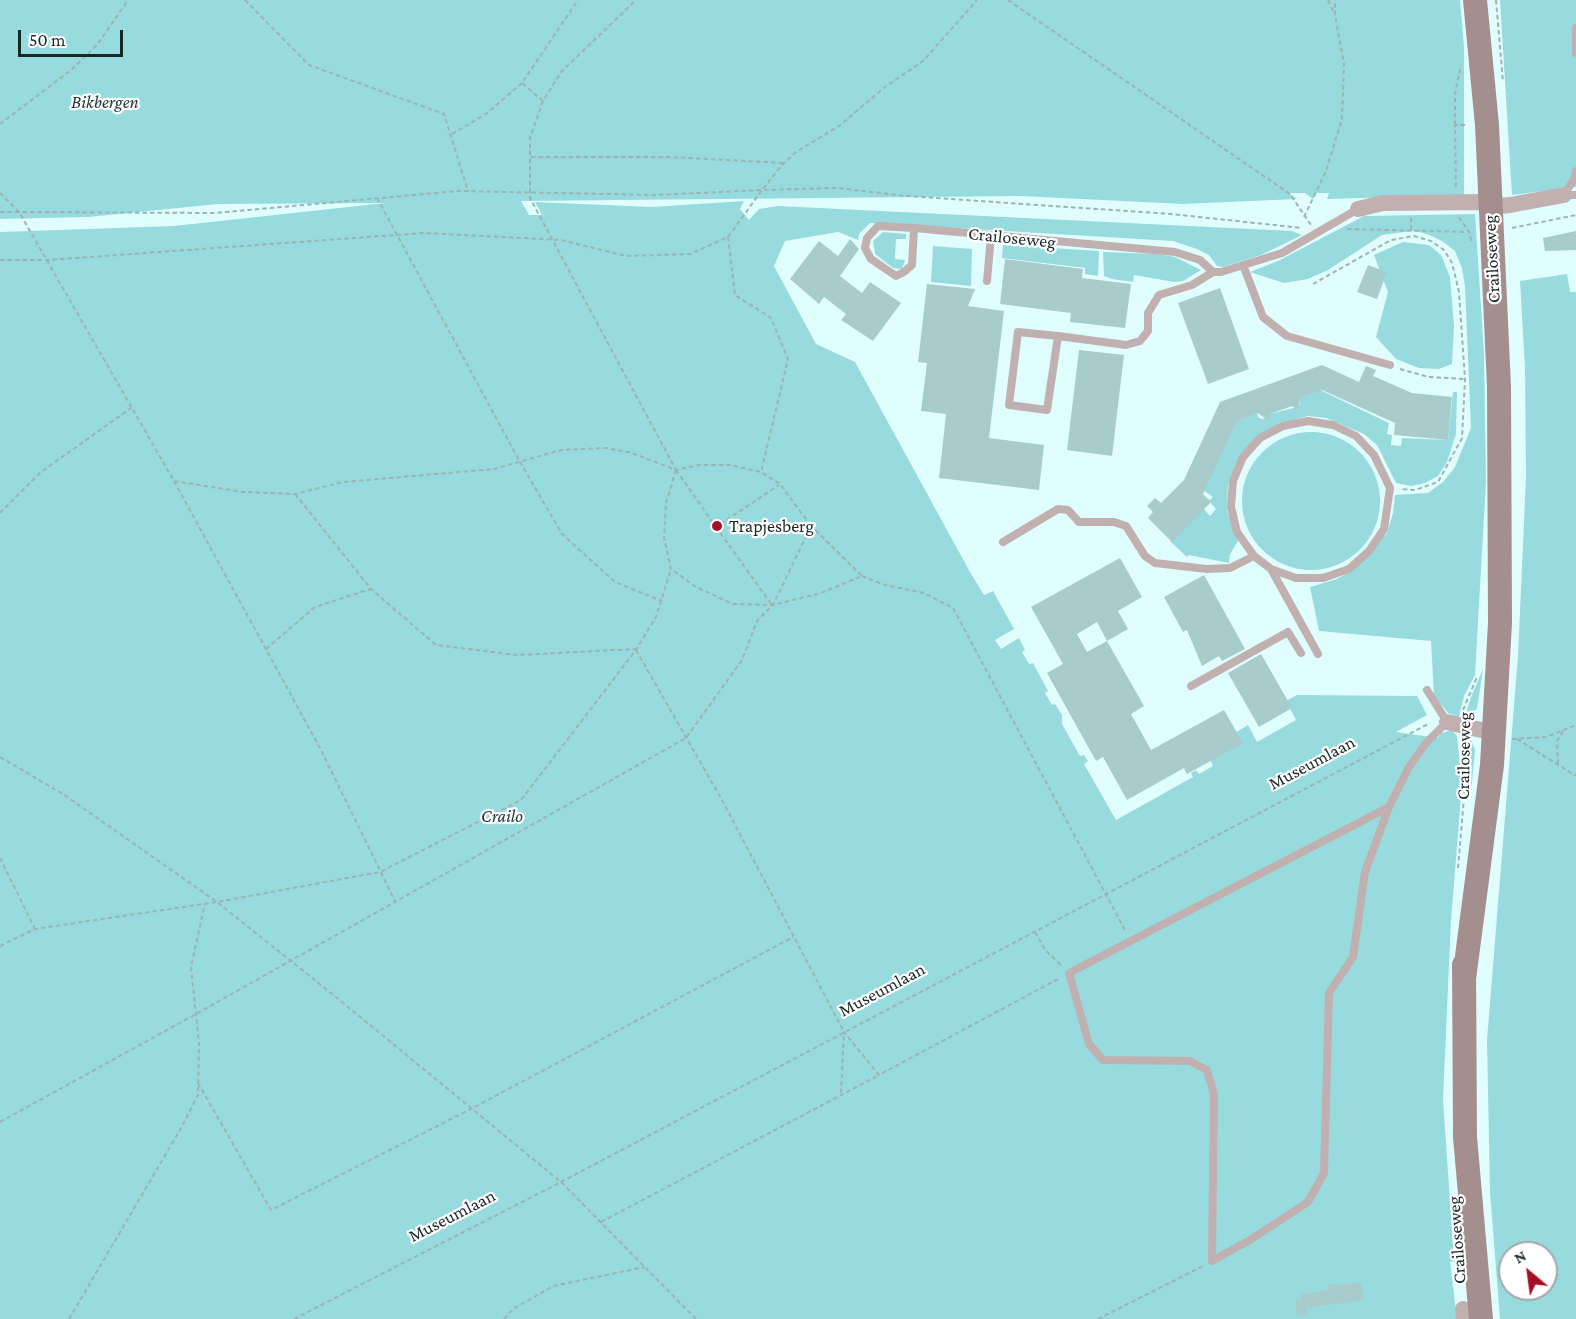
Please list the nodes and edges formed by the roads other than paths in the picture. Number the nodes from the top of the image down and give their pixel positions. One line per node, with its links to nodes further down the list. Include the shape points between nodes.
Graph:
1 (1475, 0): 6 (main road, Crailoseweg)
2 (1576, 28): 3 (lane)
3 (1576, 53)
4 (1576, 171): 5 (lane)
5 (1570, 195): 6 (street, via 1510,206)
6 (1490, 204): 7 (street, via 1383,203); 22 (main road, Crailoseweg, via 1499,387 1500,623)
7 (1358, 209): 10 (lane, via 1281,253)
8 (914, 228): 8 (lane, Crailoseweg, via 878,226 870,231 865,248 871,259 896,276 904,272 912,265); 9 (lane, Crailoseweg)
9 (990, 236): 11 (lane, Crailoseweg, via 1175,252 1200,260); 12 (lane)
10 (1243, 265): 11 (lane); 14 (lane, via 1263,317 1287,336)
11 (1213, 272): 13 (lane, via 1192,285 1159,295 1148,313 1148,331 1140,342 1126,345)
12 (987, 281)
13 (1058, 336): 13 (lane, via 1018,332 1009,405 1047,410)
14 (1390, 365)
15 (1003, 542): 16 (lane, via 1058,509 1068,510 1079,522 1126,526 1145,556 1155,563 1230,568)
16 (1254, 556): 17 (lane); 17 (lane, via 1237,531 1231,507 1233,481 1254,445 1282,426 1316,422 1356,436 1374,454 1390,488 1384,529 1369,551 1348,568 1323,578 1296,578)
17 (1271, 569): 19 (lane)
18 (1301, 653): 20 (lane, via 1288,632)
19 (1318, 654)
20 (1191, 686)
21 (1428, 690): 22 (lane)
22 (1485, 731): 23 (lane, via 1426,744); 24 (main road, Crailoseweg, via 1464,916)
23 (1389, 807): 23 (lane, via 1069,973 1089,1044 1103,1060 1190,1061 1207,1070 1214,1094 1212,1261 1308,1202 1324,1173 1329,993 1353,957 1365,872)
24 (1470, 1316)

